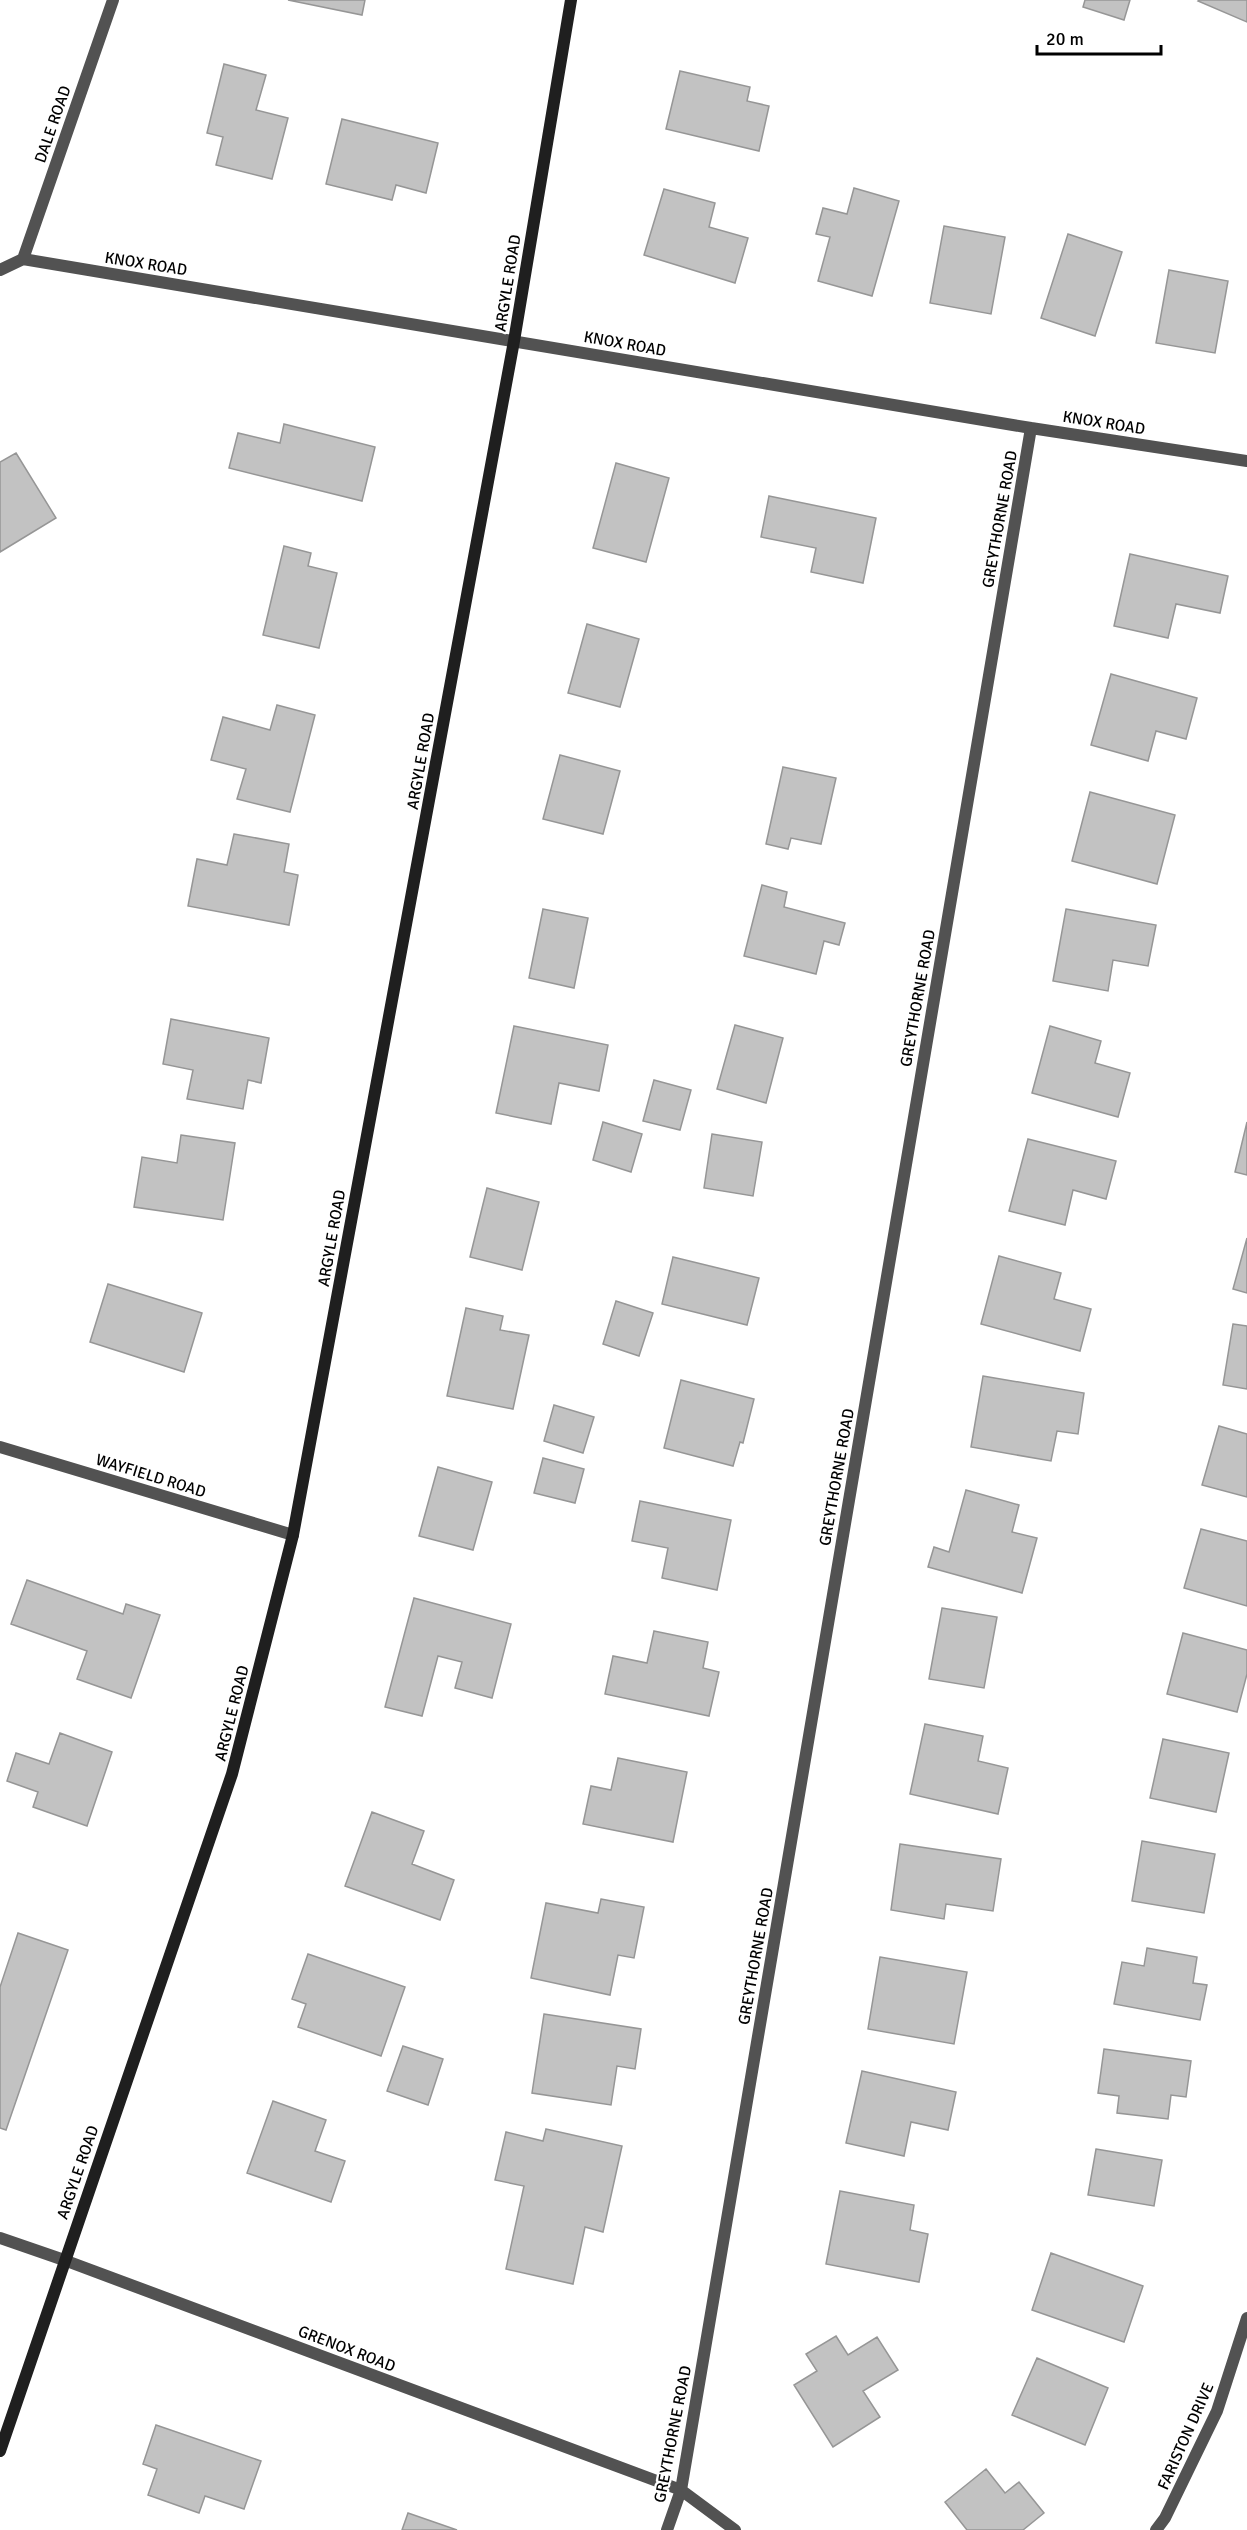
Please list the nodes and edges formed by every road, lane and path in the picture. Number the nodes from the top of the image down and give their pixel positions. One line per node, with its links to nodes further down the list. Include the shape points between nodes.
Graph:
1 (113, 0): 3 (street, DALE ROAD)
2 (570, 0): 5 (street, ARGYLE ROAD)
3 (23, 259): 4 (street); 5 (street, KNOX ROAD)
4 (0, 270)
5 (514, 341): 6 (street, KNOX ROAD); 9 (street, ARGYLE ROAD)
6 (1031, 428): 7 (street, KNOX ROAD); 14 (street, GREYTHORNE ROAD)
7 (1247, 461)
8 (0, 1447): 9 (street, WAYFIELD ROAD)
9 (293, 1535): 11 (street, ARGYLE ROAD, via 232,1774)
10 (0, 2238): 11 (street, GRENOX ROAD)
11 (64, 2260): 13 (street, ARGYLE ROAD); 14 (street, GRENOX ROAD)
12 (1247, 2318): 17 (street, FARISTON DRIVE, via 1217,2411 1166,2518)
13 (0, 2451)
14 (681, 2490): 15 (street, GREYTHORNE ROAD); 16 (street, GRENOX ROAD)
15 (668, 2530)
16 (735, 2530)
17 (1156, 2530)

